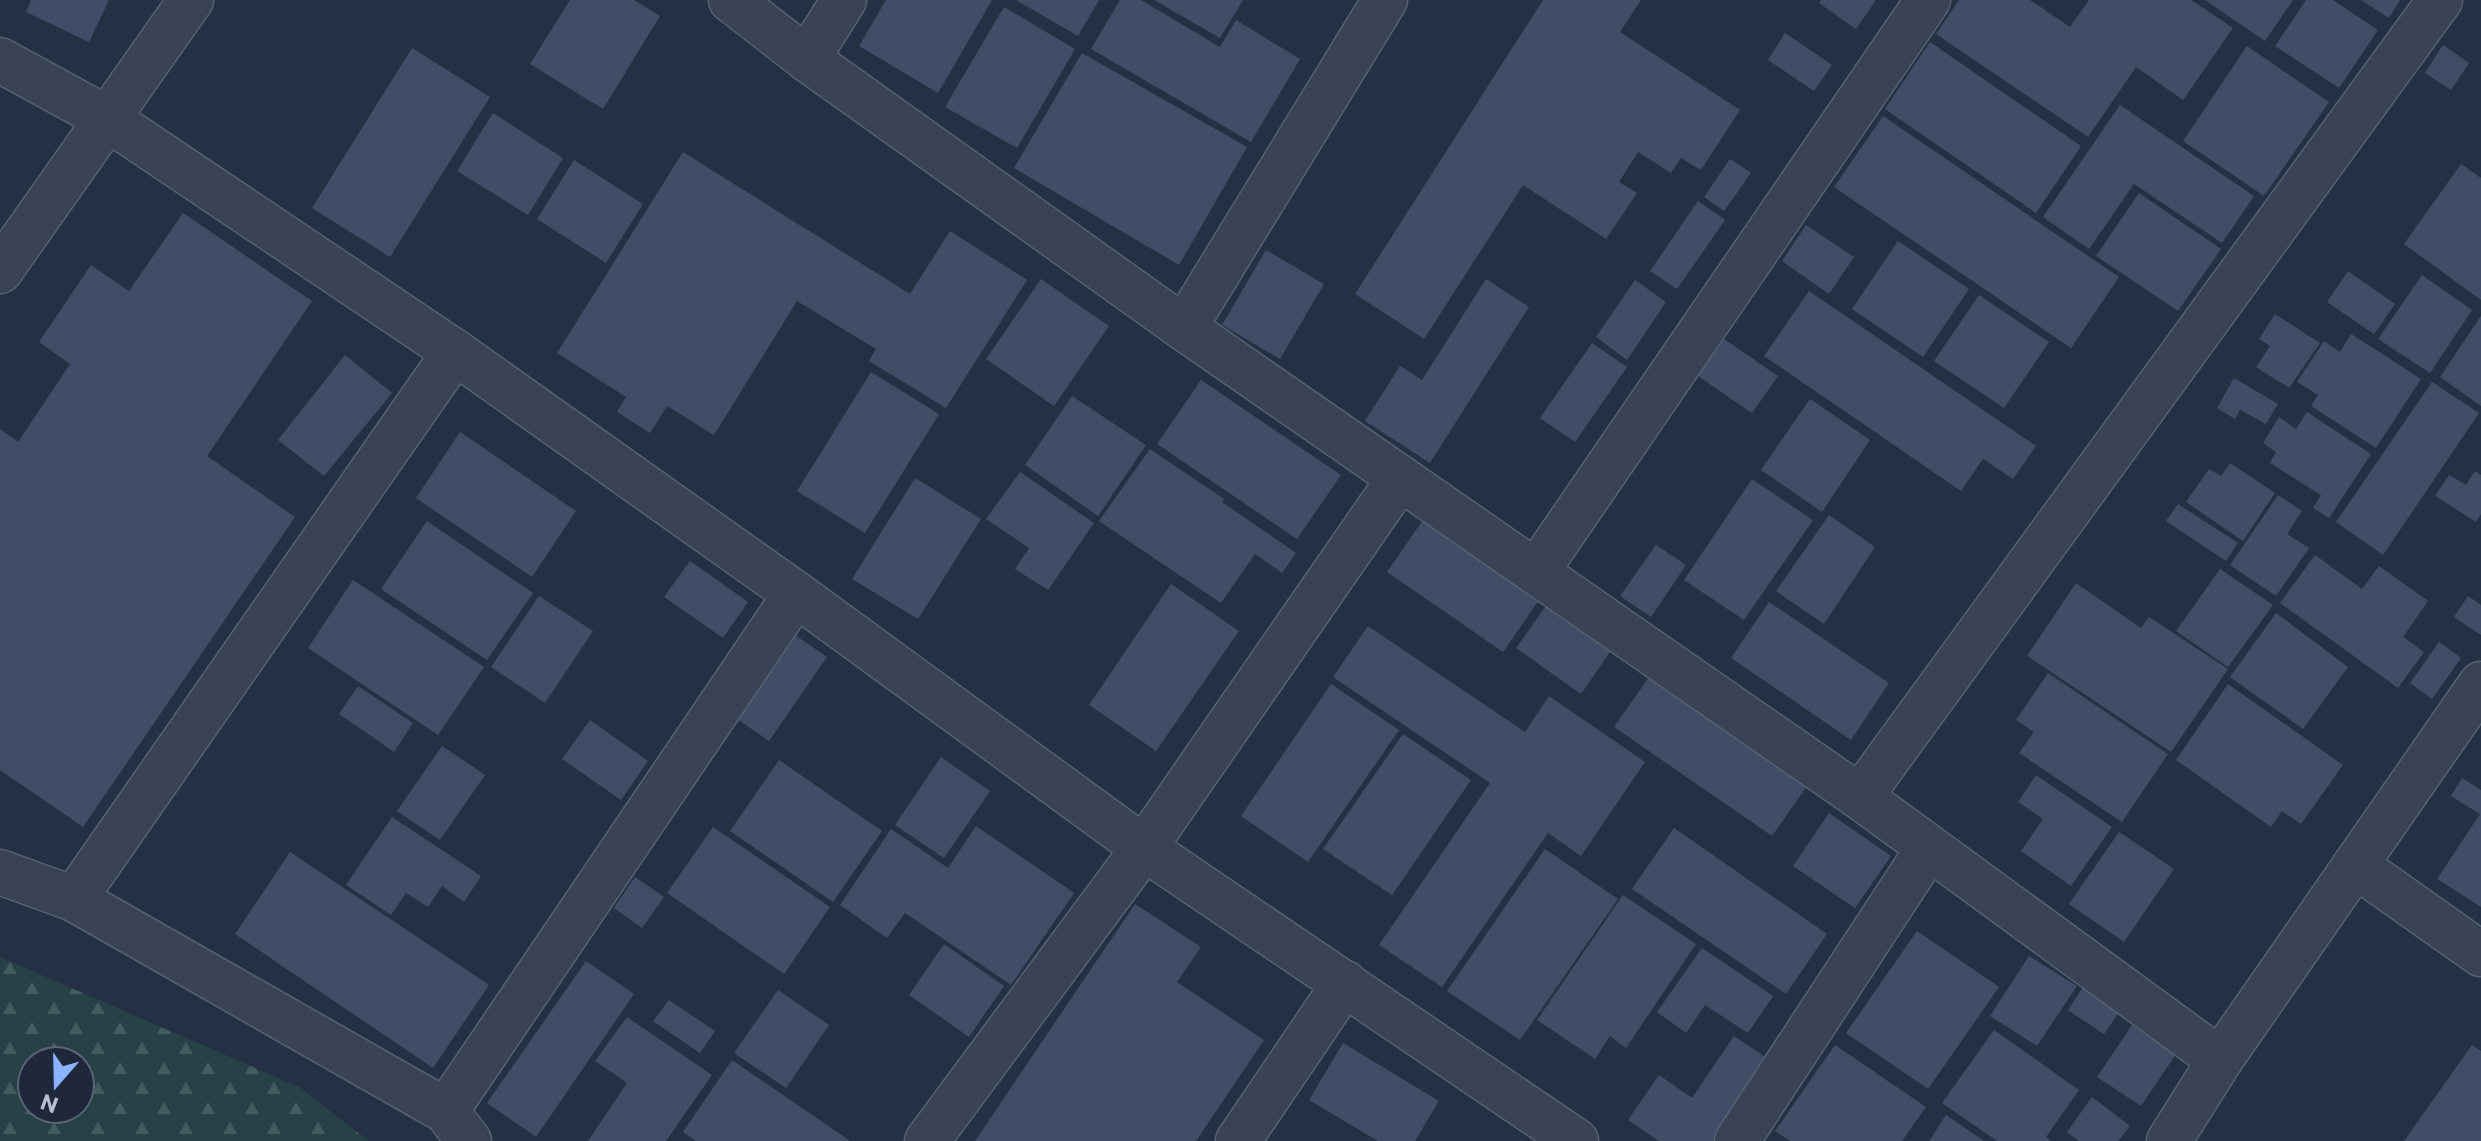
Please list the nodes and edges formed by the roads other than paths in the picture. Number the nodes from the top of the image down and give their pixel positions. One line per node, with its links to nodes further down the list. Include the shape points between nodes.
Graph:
1 (191, 0): 9 (street)
2 (731, 0): 7 (street)
3 (844, 0): 7 (street)
4 (1385, 0): 11 (street)
5 (1928, 0): 14 (street)
6 (2440, 0): 17 (street)
7 (807, 59): 11 (street)
8 (0, 60): 9 (street)
9 (108, 119): 10 (street); 12 (street)
10 (0, 271)
11 (1184, 328): 13 (street)
12 (455, 352): 15 (street); 22 (street)
13 (1400, 478): 14 (street); 18 (street)
14 (1536, 572): 17 (street)
15 (796, 594): 18 (street); 26 (street)
16 (2481, 684): 20 (street)
17 (1860, 797): 19 (street)
18 (1144, 848): 24 (street); 27 (street)
19 (1928, 849): 25 (street); 30 (street)
20 (2355, 865): 23 (street); 25 (street)
21 (0, 872): 22 (street)
22 (74, 899): 26 (street)
23 (2481, 954)
24 (1345, 983): 28 (street); 29 (street)
25 (2220, 1060): 31 (street)
26 (457, 1126)
27 (927, 1141)
28 (1238, 1141)
29 (1576, 1141)
30 (1737, 1141)
31 (2169, 1141)

